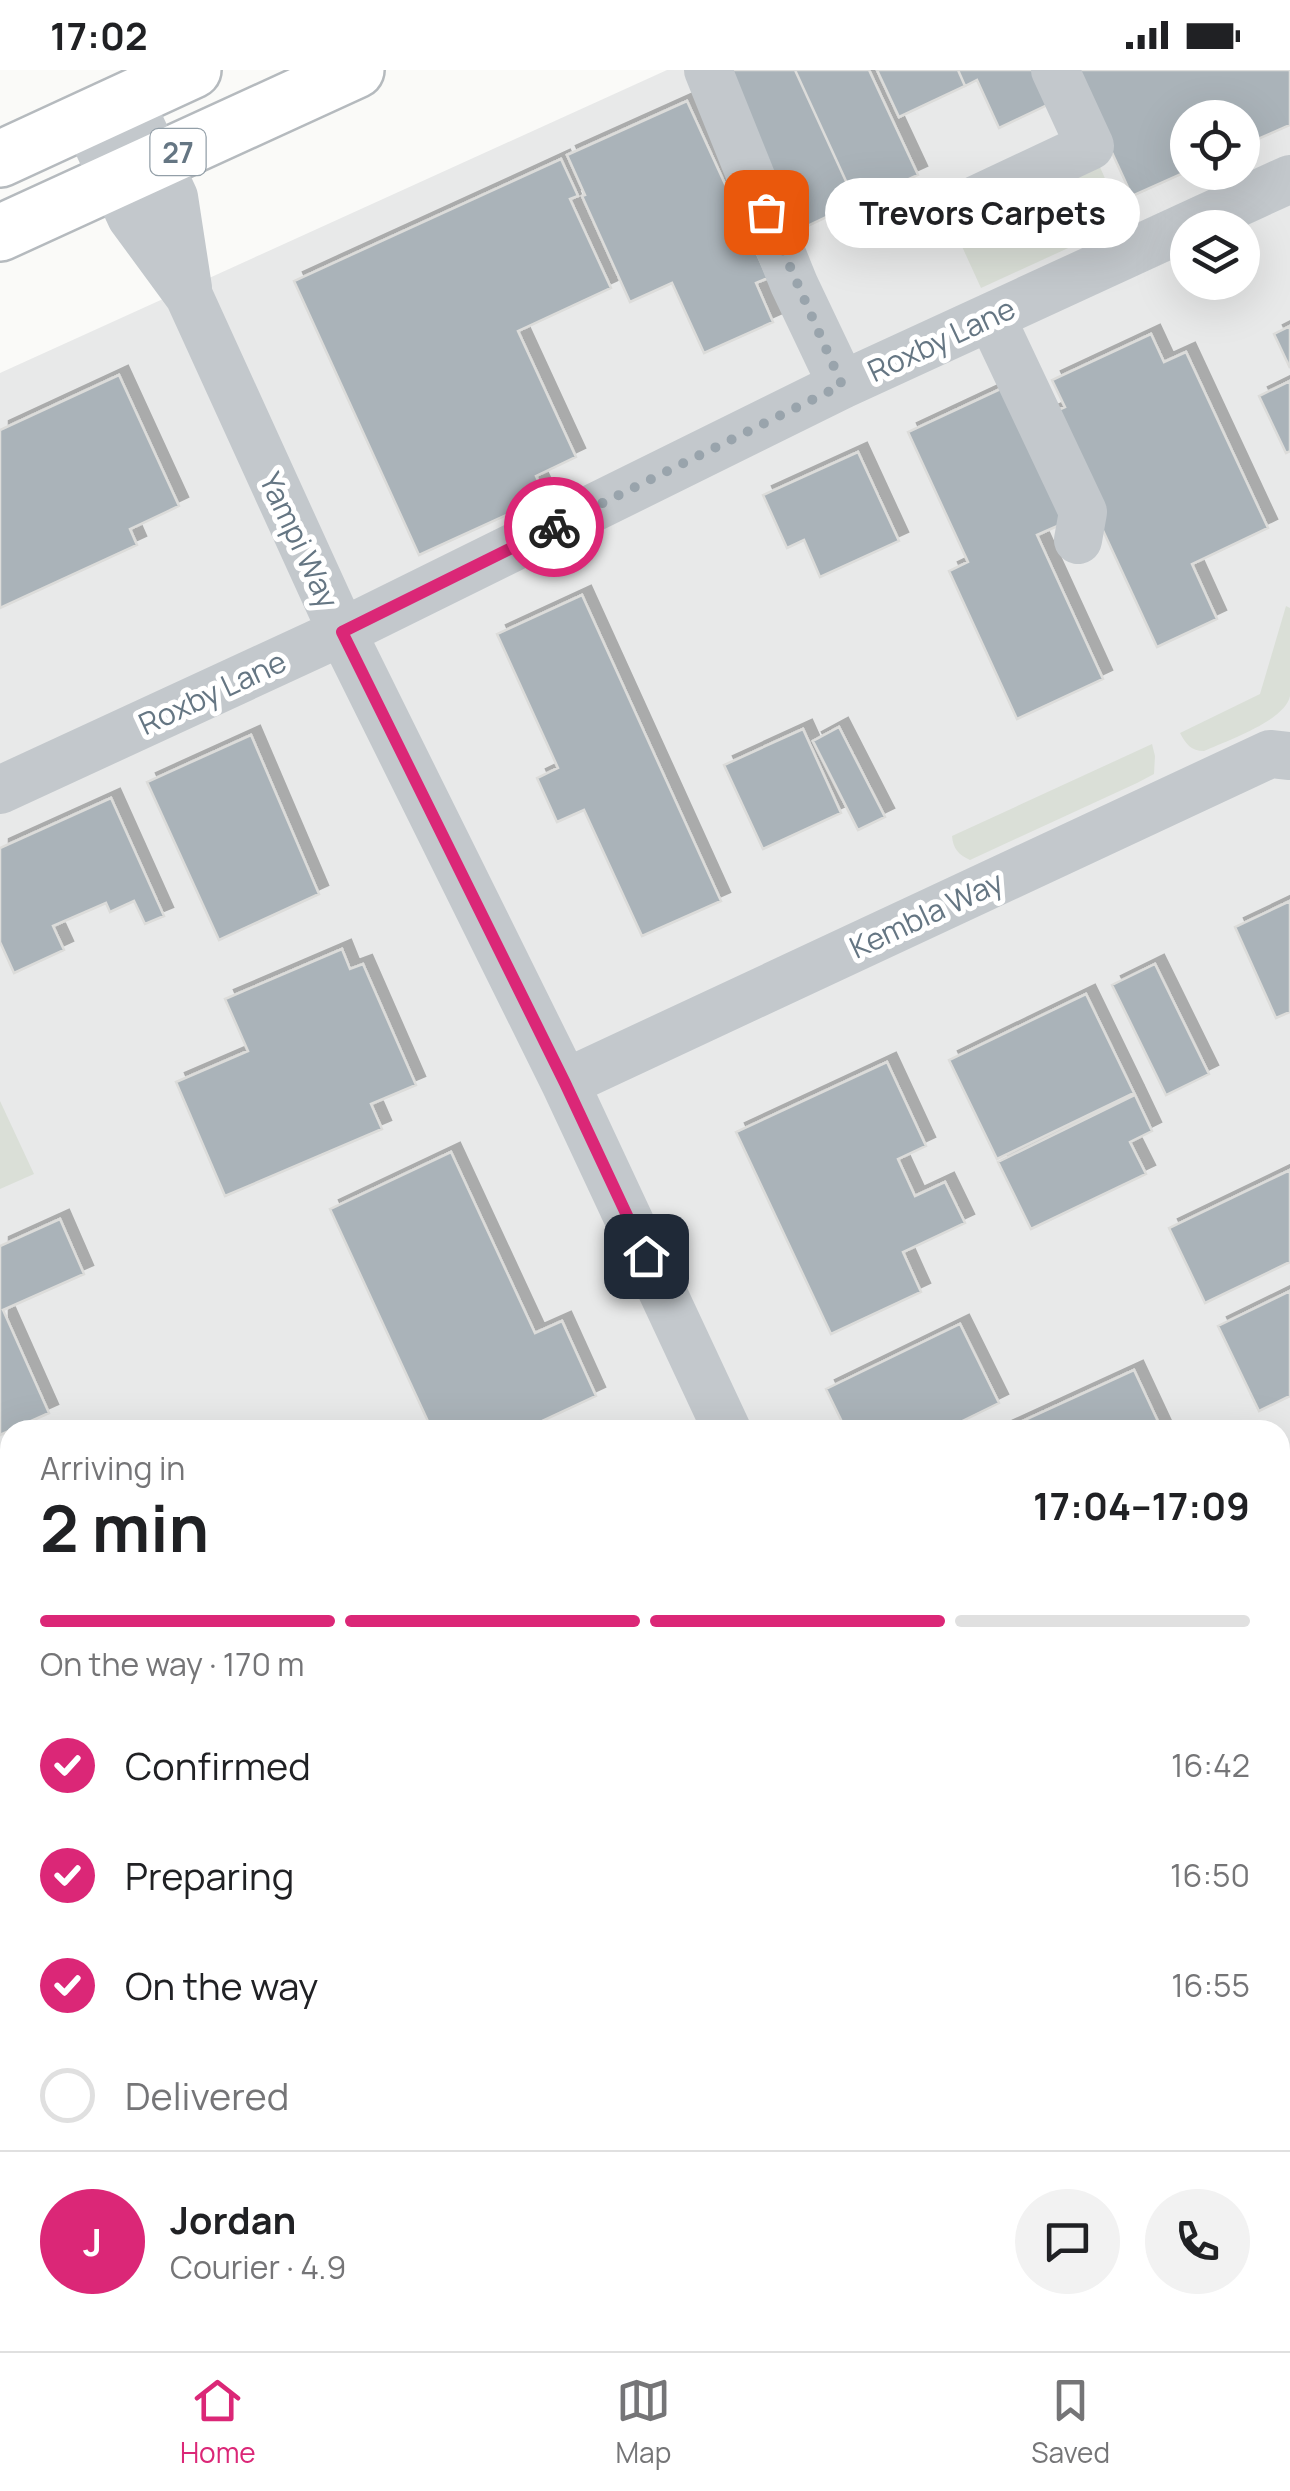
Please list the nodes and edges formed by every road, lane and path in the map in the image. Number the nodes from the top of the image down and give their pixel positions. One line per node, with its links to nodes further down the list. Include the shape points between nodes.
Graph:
1 (193, 70): 5 (main road, 27)
2 (356, 70): 7 (main road, 27)
3 (708, 70): 12 (street)
4 (1056, 70): 9 (street, via 1090,146)
5 (108, 109): 6 (main road, 27); 7 (street, Yampi Way)
6 (0, 158)
7 (136, 171): 10 (main road, 27); 14 (street, Yampi Way, via 174,196 189,296)
8 (1290, 179): 11 (street, Roxby Lane)
9 (941, 216)
10 (0, 233)
11 (991, 317): 12 (street, Roxby Lane, via 930,328); 13 (street, via 1082,512)
12 (842, 385): 14 (street, Roxby Lane)
13 (1078, 540)
14 (342, 632): 16 (street, Roxby Lane); 17 (street, Yampi Way)
15 (1290, 756): 17 (street, Kembla Way, via 1270,754)
16 (0, 790)
17 (565, 1083): 18 (street, Yampi Way)
18 (722, 1420)

